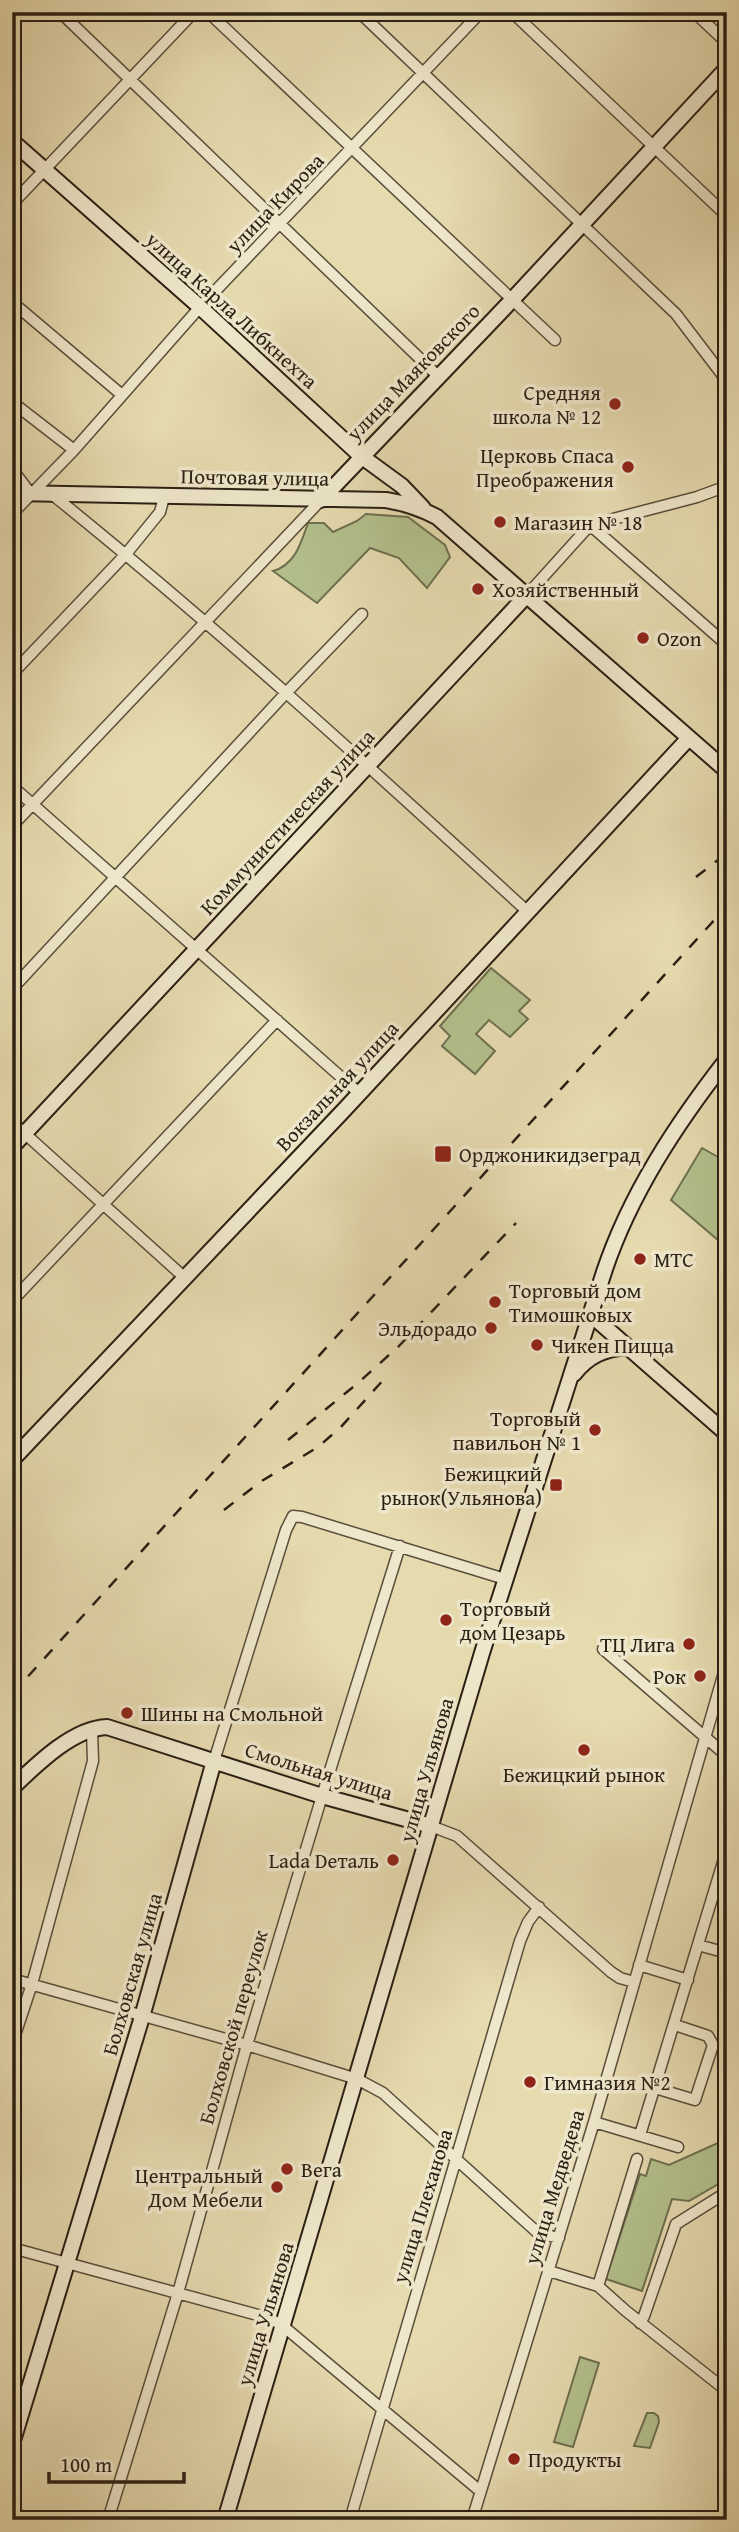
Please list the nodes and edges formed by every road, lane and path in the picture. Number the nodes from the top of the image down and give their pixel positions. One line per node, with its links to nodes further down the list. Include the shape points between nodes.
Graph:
1 (60, 12): 11 (street)
2 (194, 12): 11 (street)
3 (208, 12): 14 (street)
4 (359, 12): 10 (street)
5 (481, 12): 10 (street, улица Кирова)
6 (512, 12): 13 (street)
7 (694, 12): 8 (street)
8 (727, 43)
9 (727, 68): 13 (street, улица Маяковского)
10 (423, 74): 14 (street, улица Кирова); 19 (street)
11 (131, 80): 15 (street); 18 (street)
12 (12, 141): 15 (street, улица Карла Либкнехта)
13 (653, 147): 17 (street); 19 (street, улица Маяковского)
14 (353, 149): 18 (street, улица Кирова); 20 (street)
15 (45, 170): 16 (street); 22 (street, улица Карла Либкнехта)
16 (12, 204)
17 (727, 216)
18 (282, 224): 22 (street, улица Кирова); 24 (street)
19 (581, 225): 20 (street, улица Маяковского); 25 (street, via 676,314)
20 (512, 300): 23 (street); 24 (street, улица Маяковского)
21 (12, 302): 26 (street)
22 (200, 307): 26 (street, улица Кирова); 29 (street, улица Карла Либкнехта)
23 (555, 340)
24 (439, 377): 29 (street, улица Маяковского)
25 (727, 381)
26 (122, 395): 28 (street, улица Кирова)
27 (12, 402): 28 (street)
28 (74, 450): 33 (street, улица Кирова)
29 (361, 456): 36 (street, улица Маяковского); 37 (street, улица Карла Либкнехта, via 402,486)
30 (12, 469): 33 (street)
31 (727, 486): 39 (street)
32 (12, 494): 33 (street, Почтовая улица)
33 (31, 494): 34 (street, Почтовая улица); 38 (street, улица Кирова)
34 (54, 496): 35 (street, Почтовая улица); 40 (street)
35 (164, 497): 36 (street, Почтовая улица); 40 (street, via 160,512)
36 (321, 500): 37 (street, Почтовая улица, via 386,500); 43 (street, улица Маяковского)
37 (424, 510): 41 (street, Почтовая улица)
38 (12, 514)
39 (590, 525): 41 (street, Коммунистическая улица); 44 (street)
40 (126, 554): 43 (street); 45 (street)
41 (526, 596): 47 (street); 48 (street, Коммунистическая улица)
42 (362, 614): 46 (street)
43 (205, 621): 46 (street); 51 (street, улица Маяковского)
44 (727, 645)
45 (12, 674)
46 (285, 694): 48 (street); 53 (street)
47 (688, 738): 49 (street); 54 (street, Вокзальная улица)
48 (369, 766): 54 (street); 55 (street, Коммунистическая улица)
49 (727, 771)
50 (12, 786): 51 (street)
51 (33, 804): 52 (street, улица Маяковского); 53 (street)
52 (12, 826)
53 (117, 878): 55 (street); 56 (street)
54 (528, 912): 59 (street, Вокзальная улица)
55 (197, 949): 57 (street); 61 (street, Коммунистическая улица)
56 (12, 989)
57 (277, 1020): 59 (street); 63 (street)
58 (727, 1059): 66 (street, улица Ульянова, via 654,1165 622,1225)
59 (359, 1093): 64 (street, Вокзальная улица)
60 (12, 1122): 61 (street)
61 (25, 1133): 62 (street, Коммунистическая улица); 63 (street)
62 (12, 1147)
63 (103, 1205): 64 (street); 65 (street)
64 (185, 1278): 70 (street, Вокзальная улица)
65 (12, 1301)
66 (590, 1314): 67 (street); 68 (street, улица Ульянова)
67 (627, 1347): 68 (street, via 598,1353); 69 (street)
68 (570, 1378): 72 (street, улица Ульянова)
69 (727, 1434)
70 (12, 1460)
71 (400, 1546): 72 (street); 78 (street, Болховская улица, via 293,1516); 80 (street, Болховской переулок)
72 (505, 1579): 81 (street, улица Ульянова)
73 (603, 1649): 76 (street)
74 (727, 1662): 76 (street, улица Медведева)
75 (92, 1730): 78 (street, Смольная улица, via 107,1727); 79 (street, via 55,1750); 90 (street, via 93,1761)
76 (705, 1737): 77 (street); 86 (street, улица Медведева)
77 (727, 1756)
78 (215, 1761): 80 (street, Смольная улица); 91 (street, Болховская улица)
79 (12, 1788)
80 (322, 1796): 81 (street, Смольная улица); 94 (street, Болховской переулок)
81 (431, 1826): 83 (street, Смольная улица, via 457,1836); 95 (street, улица Ульянова)
82 (727, 1860): 84 (street)
83 (539, 1907): 89 (street, Смольная улица, via 611,1972); 100 (street, улица Плеханова, via 520,1941)
84 (698, 1945): 85 (street); 88 (street)
85 (727, 1953)
86 (639, 1965): 88 (street); 89 (street, улица Медведева)
87 (12, 1979): 90 (street)
88 (688, 1980): 92 (street)
89 (635, 1982): 97 (street, улица Медведева)
90 (32, 1984): 91 (street); 93 (street)
91 (142, 2017): 94 (street); 105 (street, Болховская улица)
92 (675, 2025): 96 (street); 96 (street, via 708,2036 713,2045 695,2100)
93 (12, 2044)
94 (247, 2045): 95 (street); 108 (street, Болховской переулок)
95 (357, 2078): 100 (street, via 383,2093); 110 (street, улица Ульянова)
96 (655, 2088): 98 (street)
97 (594, 2122): 98 (street); 103 (street, улица Медведева)
98 (640, 2135): 99 (street)
99 (678, 2147)
100 (457, 2157): 103 (street, via 538,2232); 112 (street, улица Плеханова)
101 (637, 2159): 107 (street)
102 (727, 2192): 109 (street, via 676,2224)
103 (559, 2238): 106 (street, улица Медведева)
104 (12, 2248): 105 (street)
105 (67, 2263): 108 (street); 113 (street, Болховская улица)
106 (549, 2271): 107 (street); 114 (street, улица Медведева)
107 (598, 2286): 109 (street)
108 (178, 2293): 110 (street, via 270,2318); 118 (street, Болховской переулок)
109 (640, 2323): 111 (street)
110 (283, 2326): 112 (street); 119 (street, улица Ульянова)
111 (727, 2391)
112 (382, 2407): 114 (street); 120 (street, улица Плеханова)
113 (12, 2444)
114 (480, 2491): 121 (street, улица Медведева)
115 (727, 2510): 122 (street)
116 (12, 2514): 117 (street)
117 (33, 2520)
118 (108, 2520)
119 (225, 2520)
120 (350, 2520)
121 (472, 2520)
122 (724, 2520)

